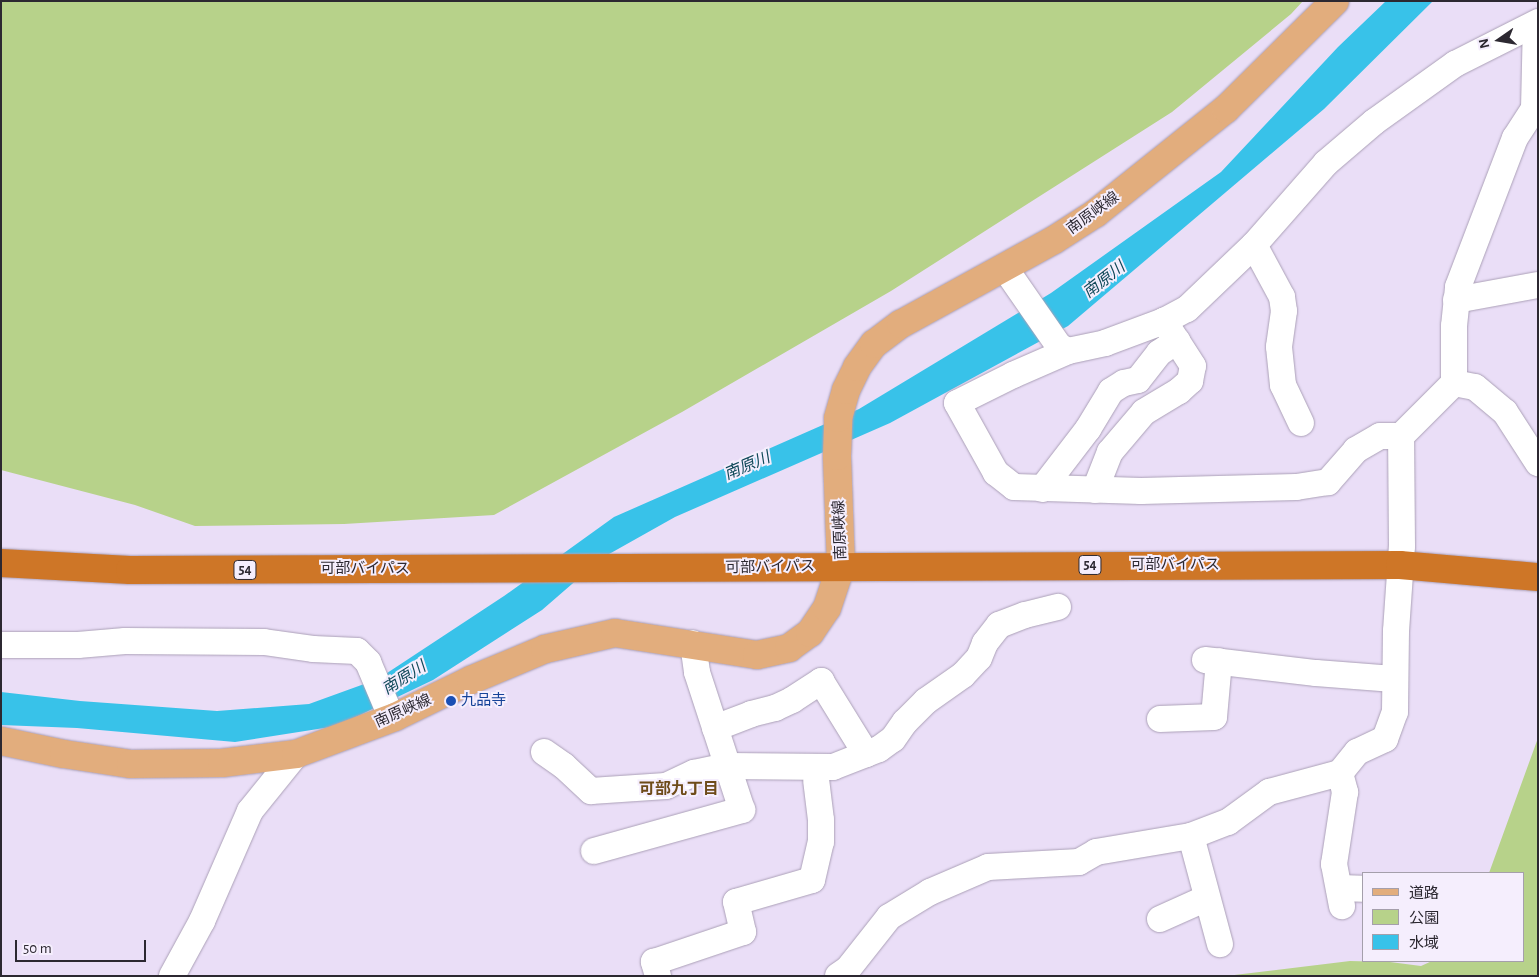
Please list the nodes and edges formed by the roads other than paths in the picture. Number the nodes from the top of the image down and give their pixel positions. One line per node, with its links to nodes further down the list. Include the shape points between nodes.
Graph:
1 (1334, 1): 5 (main road, 南原峡線, via 1226,110 1096,214)
2 (1537, 23): 3 (street); 4 (street, via 1455,64 1374,122 1326,163)
3 (1536, 110): 7 (street, via 1516,138 1458,287)
4 (1254, 245): 8 (street, via 1187,309); 11 (street, via 1282,297 1284,311 1279,347 1282,377)
5 (1004, 267): 9 (street); 18 (main road, 南原峡線, via 901,324 874,344 857,367 838,418)
6 (1538, 285): 7 (street)
7 (1456, 300): 10 (street)
8 (1171, 331): 9 (street, via 1105,343); 14 (street, via 1138,380 1124,383 1111,391 1088,429); 15 (street, via 1193,366 1190,381 1144,412 1110,452)
9 (1061, 344): 14 (street, via 1013,375 957,403 996,473 1014,488)
10 (1454, 383): 12 (street); 13 (street, via 1475,387 1505,412)
11 (1301, 423)
12 (1401, 436): 15 (street, via 1380,436 1356,450 1328,482 1296,487); 17 (street)
13 (1538, 463)
14 (1042, 489): 15 (street)
15 (1095, 490)
16 (1, 563): 18 (highway, 可部バイパス / 54, via 130,570)
17 (1400, 565): 18 (highway, 可部バイパス / 54); 19 (highway, 可部バイパス / 54); 23 (street)
18 (841, 566): 21 (main road, 南原峡線, via 827,608 810,633 789,648 758,655)
19 (1538, 577)
20 (1058, 607): 30 (street, via 999,625 979,658 963,675 926,701 904,722 893,739)
21 (693, 643): 24 (main road, 南原峡線, via 615,633 545,649); 26 (street, via 697,672)
22 (1, 645): 24 (street, via 125,641 264,642 358,651 368,662)
23 (1394, 679): 25 (street, via 1212,661 1214,717); 32 (street, via 1395,712 1385,739 1357,752)
24 (391, 712): 29 (main road, 南原峡線)
25 (1160, 719)
26 (715, 728): 30 (street, via 792,700 822,680); 31 (street)
27 (1, 741): 29 (main road, 南原峡線, via 131,764 222,763)
28 (544, 752): 31 (street, via 591,791 666,786 694,773)
29 (296, 754): 40 (street, via 250,811 202,921)
30 (866, 754): 31 (street, via 833,767)
31 (728, 766): 35 (street, via 742,810)
32 (1340, 773): 34 (street, via 1269,792 1228,822); 36 (street, via 1345,792 1334,864)
33 (816, 781): 41 (street, via 821,842 812,880 736,902 743,932 654,962)
34 (1192, 836): 37 (street); 42 (street, via 1096,852 1079,862 988,867 930,892 889,917 848,969)
35 (594, 851)
36 (1348, 894)
37 (1207, 898): 38 (street); 39 (street)
38 (1160, 919)
39 (1220, 944)
40 (172, 976)
41 (658, 976)
42 (838, 976)

